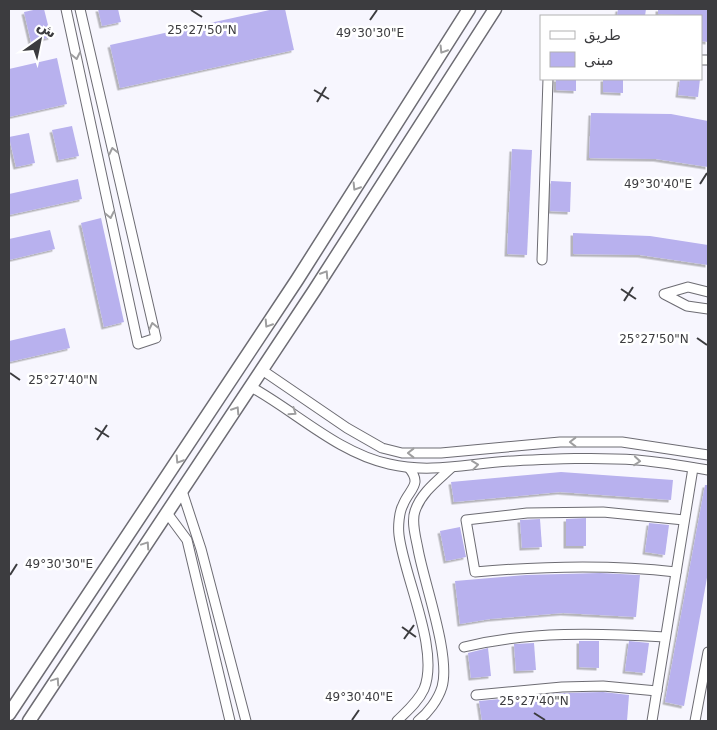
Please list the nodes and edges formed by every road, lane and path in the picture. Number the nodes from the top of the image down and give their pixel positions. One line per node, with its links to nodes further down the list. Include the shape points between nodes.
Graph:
1 (66, 9): 2 (street, one-way to 2, via 138,344 156,338)
2 (80, 9)
3 (469, 9): 25 (main road, one-way to 25, via 297,280)
4 (495, 9): 9 (main road, one-way to 4)
5 (548, 80): 6 (street)
6 (542, 260)
7 (708, 292): 8 (street, via 688,287 664,294 687,306)
8 (708, 309)
9 (262, 370): 10 (main road); 11 (street, one-way to 9, via 622,442 560,442 441,453 402,453 382,448 346,428)
10 (251, 387): 12 (street, one-way to 12, via 335,441 387,464); 16 (main road, one-way to 10)
11 (708, 456)
12 (409, 468): 13 (street); 29 (street, via 416,482 402,506 399,534 429,666 424,688 415,704)
13 (451, 468): 14 (street, one-way to 14, via 508,461 581,458 638,460); 30 (street, via 427,490 414,513 420,562 443,659 442,686 433,705)
14 (693, 468): 15 (street); 18 (street)
15 (708, 470)
16 (182, 491): 17 (main road); 28 (street, via 201,549)
17 (167, 513): 26 (main road, one-way to 17); 27 (street, via 186,540)
18 (684, 520): 19 (street); 19 (street, via 603,512 527,513 466,520 475,572 540,566 605,566)
19 (676, 572): 20 (street)
20 (665, 637): 21 (street, via 560,634 489,641); 23 (street)
21 (464, 647)
22 (708, 652): 32 (street)
23 (656, 691): 24 (street, via 603,686); 31 (street)
24 (476, 694)
25 (9, 714)
26 (29, 721)
27 (230, 721)
28 (246, 721)
29 (397, 721)
30 (418, 721)
31 (652, 721)
32 (695, 721)

